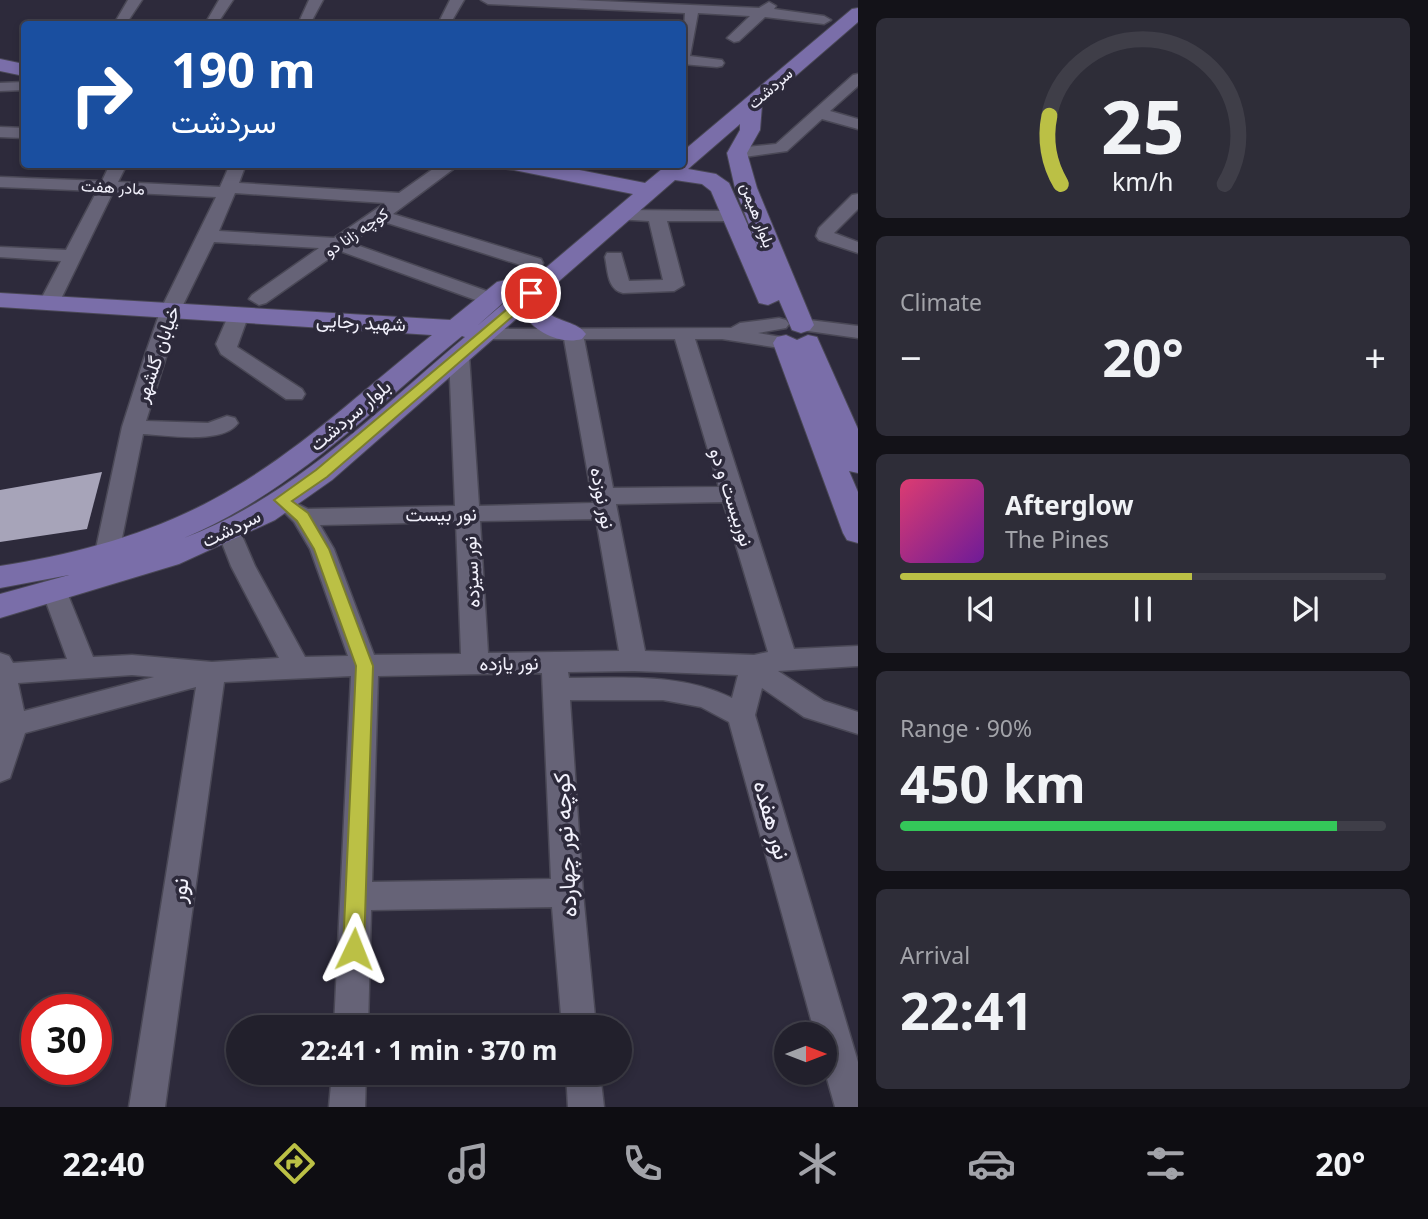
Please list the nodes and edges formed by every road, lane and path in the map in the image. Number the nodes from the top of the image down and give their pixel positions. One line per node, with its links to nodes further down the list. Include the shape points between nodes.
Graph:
1 (135, 0): 18 (street)
2 (226, 0): 19 (street)
3 (316, 0): 20 (street)
4 (457, 0): 21 (street)
5 (488, 0): 11 (street)
6 (774, 0): 15 (street)
7 (850, 0): 17 (main road)
8 (592, 3): 11 (street); 12 (street)
9 (632, 4): 10 (street); 12 (street)
10 (659, 4): 13 (street)
11 (508, 5)
12 (613, 6): 22 (street)
13 (691, 6): 14 (street); 24 (street)
14 (744, 6): 15 (street)
15 (763, 12): 17 (street); 23 (street)
16 (858, 13): 32 (main road, سردشت)
17 (824, 20): 37 (main road)
18 (122, 21)
19 (213, 21)
20 (306, 21)
21 (446, 21)
22 (607, 21)
23 (734, 38)
24 (686, 40)
25 (686, 60): 26 (street)
26 (717, 63)
27 (0, 65): 28 (main road)
28 (21, 69)
29 (858, 78): 33 (street)
30 (21, 86): 31 (street)
31 (0, 87)
32 (752, 103): 38 (main road, via 750,130); 39 (main road, سردشت)
33 (819, 113): 34 (street); 38 (street, via 781,148)
34 (858, 124)
35 (0, 132): 36 (street)
36 (21, 133)
37 (686, 136)
38 (737, 153): 75 (main road, بلوار هیمن)
39 (686, 154)
40 (117, 168): 49 (street)
41 (236, 168): 50 (street, خیابان گلشهر)
42 (447, 168): 52 (street, کوچه زانا دو)
43 (534, 168): 48 (main road)
44 (666, 168): 48 (main road, بلوار سردشت)
45 (669, 168): 51 (main road, سردشت)
46 (677, 168): 57 (main road, بلوار هیمن, via 721,188)
47 (0, 182): 49 (street, مادر هفت)
48 (626, 186): 51 (main road); 64 (main road, بلوار سردشت)
49 (108, 187): 50 (street, مادر هفت); 62 (street)
50 (228, 190): 52 (street, مادر هفت); 58 (street, خیابان گلشهر)
51 (650, 191): 55 (main road, سردشت)
52 (405, 199): 54 (street, کوچه زانا دو)
53 (858, 199): 60 (street, via 825,236)
54 (379, 215): 59 (street, کوچه زانا دو); 64 (street)
55 (622, 215): 56 (street); 65 (main road, سردشت)
56 (657, 216): 57 (street); 63 (street, via 674,285 623,287)
57 (732, 216): 75 (main road, بلوار هیمن)
58 (208, 236): 59 (street); 70 (street, خیابان گلشهر)
59 (337, 244): 66 (street, کوچه زانا دو); 67 (street)
60 (858, 248)
61 (0, 252): 62 (street)
62 (73, 256): 69 (street)
63 (614, 257)
64 (534, 263): 67 (main road, بلوار سردشت)
65 (531, 293): 74 (main road, via 535,317); 77 (main road, سردشت)
66 (259, 299)
67 (491, 299): 77 (main road, بلوار سردشت)
68 (0, 300): 69 (main road, شهید رجایی)
69 (49, 303): 70 (main road, شهید رجایی)
70 (171, 310): 71 (main road, شهید رجایی); 81 (street, خیابان گلشهر)
71 (239, 314): 72 (main road, شهید رجایی); 79 (street, via 226,344 228,350)
72 (358, 321): 77 (main road, شهید رجایی); 78 (main road, via 399,337)
73 (683, 333): 74 (street, شهید رجایی); 75 (street, شهید رجایی); 83 (street, نوربیست و دو)
74 (573, 334): 77 (street, شهید رجایی); 84 (street, نور نوزده)
75 (794, 334): 76 (street, شهید رجایی); 82 (main road, بلوار هیمن); 88 (main road, بلوار هیمن)
76 (858, 334)
77 (466, 338): 78 (main road, بلوار سردشت); 85 (main road, سردشت, via 322,473); 86 (street, نور سیزده)
78 (411, 365): 89 (main road, بلوار سردشت, via 297,460 244,495 180,527)
79 (294, 394)
80 (227, 423): 81 (street, via 211,430)
81 (133, 427): 89 (street, خیابان گلشهر)
82 (858, 464)
83 (731, 494): 84 (street, نور بیست); 94 (street, نوربیست و دو)
84 (604, 503): 86 (street, نور بیست); 95 (street, نور نوزده)
85 (292, 509): 86 (street, نور بیست); 87 (main road, سردشت); 98 (street, via 321,549)
86 (467, 513): 96 (street, نور سیزده)
87 (229, 530): 91 (main road, سردشت, via 197,545); 99 (street, via 243,566)
88 (858, 533)
89 (107, 554): 90 (main road, بلوار سردشت)
90 (0, 577)
91 (55, 590): 92 (main road, سردشت); 100 (street)
92 (0, 606)
93 (858, 656): 94 (street, نور یازده)
94 (784, 660): 97 (street, نور یازده)
95 (634, 661): 97 (street, نور یازده); 103 (street, نور یازده)
96 (475, 664): 98 (street, نور یازده); 103 (street, نور یازده)
97 (754, 665): 104 (street); 105 (street, via 798,703)
98 (365, 666): 99 (street, نور یازده); 109 (street)
99 (298, 667): 102 (street, نور یازده)
100 (83, 668): 101 (street); 102 (street, via 132,665)
101 (1, 669): 106 (street)
102 (212, 673): 106 (street); 114 (street, نور)
103 (555, 676): 104 (street, via 707,698); 108 (street, کوچه نور چهارده)
104 (741, 715): 117 (street, نور هفده)
105 (858, 723)
106 (7, 726): 107 (street)
107 (0, 771)
108 (567, 893): 109 (street); 111 (street, کوچه نور چهارده)
109 (356, 896): 110 (street)
110 (351, 1015)
111 (578, 1015)
112 (349, 1085): 115 (street)
113 (584, 1085): 116 (street)
114 (146, 1107)
115 (348, 1107)
116 (586, 1107)
117 (853, 1107)

